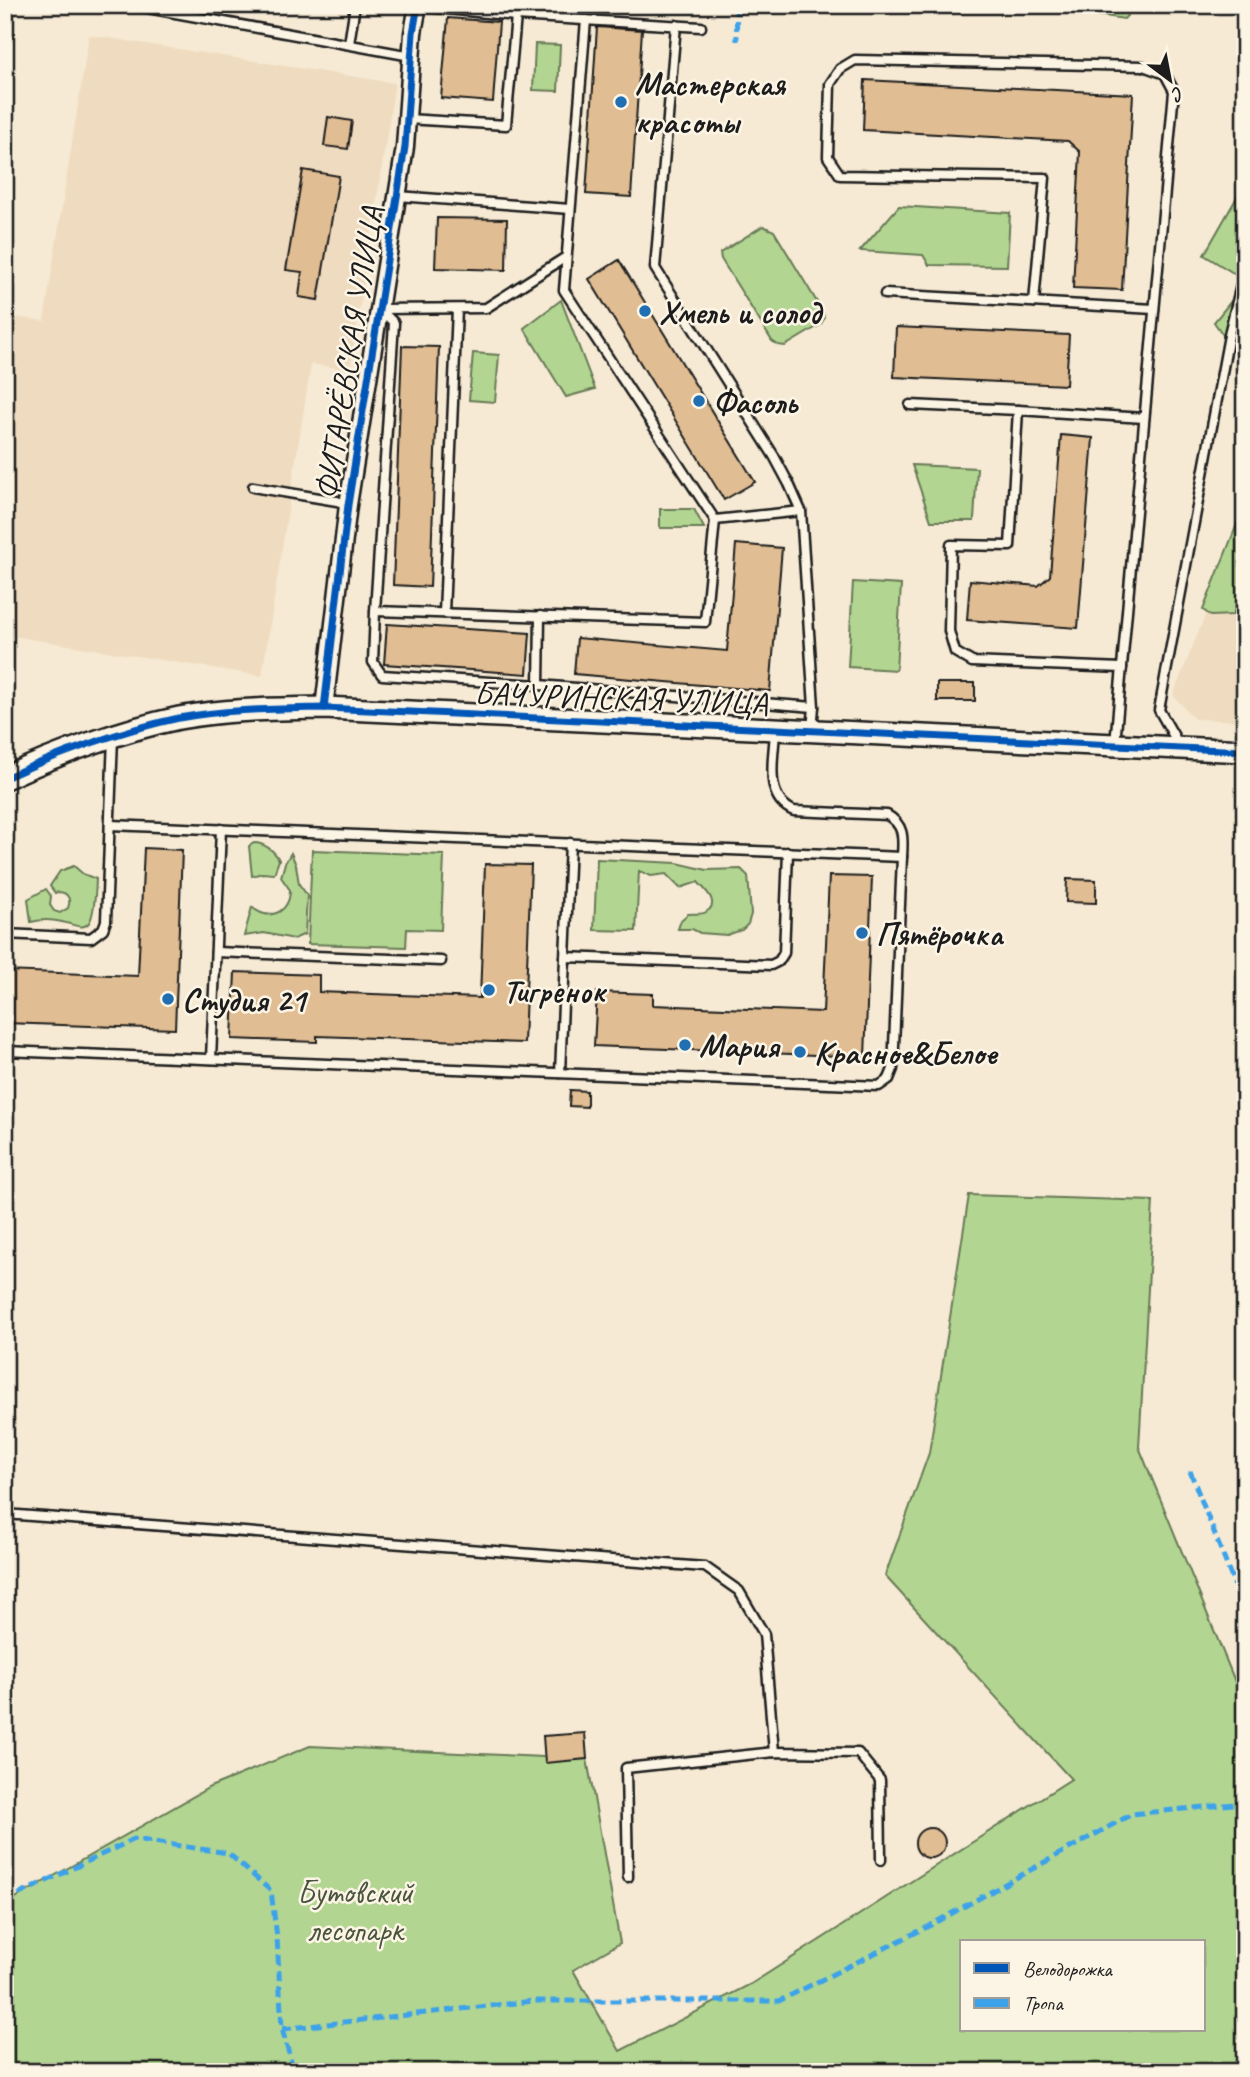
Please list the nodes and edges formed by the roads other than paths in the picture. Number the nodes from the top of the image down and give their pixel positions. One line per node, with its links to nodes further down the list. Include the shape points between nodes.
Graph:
1 (131, 5): 8 (lane)
2 (355, 5): 8 (lane)
3 (418, 6): 4 (lane); 9 (street, ФИТАРЁВСКАЯ УЛИЦА)
4 (516, 16): 5 (lane); 10 (lane, via 506,125)
5 (586, 20): 6 (lane); 12 (lane)
6 (676, 25): 7 (lane); 25 (lane, via 655,268 774,456)
7 (701, 26)
8 (349, 44): 9 (lane)
9 (411, 56): 10 (street, ФИТАРЁВСКАЯ УЛИЦА)
10 (407, 119): 11 (street, ФИТАРЁВСКАЯ УЛИЦА)
11 (398, 196): 12 (lane); 17 (street, ФИТАРЁВСКАЯ УЛИЦА)
12 (570, 209): 13 (lane)
13 (566, 257): 18 (lane, via 486,308); 26 (lane, via 564,290)
14 (1245, 269): 38 (lane, via 1159,710)
15 (885, 294): 16 (lane)
16 (1034, 302): 19 (lane); 19 (lane, via 1045,178 840,175 828,157 830,84 840,69 855,60 1143,66 1165,74 1174,91)
17 (380, 309): 18 (lane); 24 (street, ФИТАРЁВСКАЯ УЛИЦА); 27 (lane, via 394,323)
18 (457, 309): 28 (lane)
19 (1154, 309): 22 (lane)
20 (910, 405): 21 (lane)
21 (1018, 410): 22 (lane); 30 (lane, via 1010,546 951,545 949,631 955,653 972,662)
22 (1144, 418): 30 (lane)
23 (253, 487): 24 (lane)
24 (348, 505): 33 (street, ФИТАРЁВСКАЯ УЛИЦА)
25 (801, 511): 26 (lane); 32 (lane)
26 (715, 520): 29 (lane, via 705,622)
27 (375, 611): 28 (lane); 31 (lane, via 373,662 382,676)
28 (444, 613): 29 (lane)
29 (540, 616): 31 (lane)
30 (1122, 668): 37 (lane)
31 (540, 685): 32 (lane)
32 (814, 707): 35 (lane)
33 (324, 708): 34 (street, БАЧУРИНСКАЯ УЛИЦА); 36 (street, БАЧУРИНСКАЯ УЛИЦА, via 214,713)
34 (775, 728): 35 (street, БАЧУРИНСКАЯ УЛИЦА); 45 (lane, via 773,788 784,806 794,811 887,815 901,828)
35 (812, 729): 37 (street, БАЧУРИНСКАЯ УЛИЦА)
36 (113, 737): 40 (street, БАЧУРИНСКАЯ УЛИЦА); 41 (lane)
37 (1115, 744): 38 (street, БАЧУРИНСКАЯ УЛИЦА)
38 (1180, 747): 39 (street, БАЧУРИНСКАЯ УЛИЦА)
39 (1245, 751)
40 (5, 778)
41 (110, 825): 42 (lane); 46 (lane, via 106,922 101,932 90,938)
42 (221, 829): 43 (lane); 47 (lane)
43 (570, 843): 44 (lane); 48 (lane)
44 (788, 852): 45 (lane); 48 (lane, via 784,953 776,963)
45 (902, 857): 52 (lane, via 894,1069 885,1083)
46 (5, 934)
47 (216, 952): 49 (lane); 51 (lane)
48 (565, 957): 52 (lane)
49 (441, 961)
50 (5, 1051): 51 (lane)
51 (211, 1059): 52 (lane)
52 (560, 1073)
53 (5, 1514): 54 (lane, via 705,1567 739,1591 764,1634)
54 (774, 1752): 55 (lane, via 858,1753 880,1780); 56 (lane, via 626,1768)
55 (881, 1860)
56 (628, 1877)

